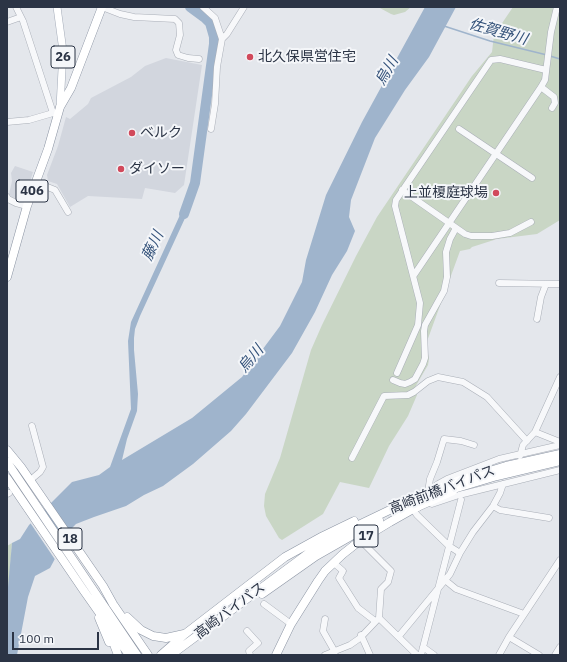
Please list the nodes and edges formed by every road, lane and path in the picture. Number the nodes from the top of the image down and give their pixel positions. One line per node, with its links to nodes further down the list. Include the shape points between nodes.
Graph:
1 (16, 7): 7 (street)
2 (57, 7): 14 (main road, 26, via 63,51)
3 (102, 7): 10 (street, via 134,17 175,19 179,23 180,36 176,50 178,54); 14 (highway, 406, via 71,88)
4 (203, 7): 9 (street, via 215,18)
5 (244, 7): 9 (street)
6 (557, 7): 11 (street)
7 (21, 16): 8 (street); 14 (street)
8 (7, 22)
9 (222, 39): 16 (street)
10 (199, 59)
11 (547, 64): 12 (street); 21 (street, via 491,60)
12 (542, 88): 13 (street, via 554,97); 18 (street)
13 (552, 108)
14 (57, 111): 15 (street, via 29,120); 20 (highway, 406, via 48,149)
15 (7, 122)
16 (211, 129)
17 (459, 129): 18 (street)
18 (496, 154): 19 (street); 26 (street)
19 (532, 178)
20 (35, 182): 23 (highway, 406); 24 (street, via 55,190)
21 (402, 190): 26 (street); 28 (street, via 395,206)
22 (7, 199): 23 (street)
23 (27, 206): 29 (highway, 406)
24 (68, 212)
25 (531, 222): 27 (street, via 510,233 492,236 471,236)
26 (449, 223): 27 (street); 28 (street)
27 (456, 228): 36 (street, via 446,252 447,277 444,291 425,324 423,364 415,379 410,382 405,384)
28 (414, 275): 34 (street, via 420,303 418,325)
29 (7, 277)
30 (499, 283): 31 (street)
31 (546, 284): 32 (street); 33 (street)
32 (560, 284)
33 (537, 319)
34 (397, 373)
35 (560, 377): 38 (street)
36 (393, 380)
37 (32, 426): 51 (street, via 43,467)
38 (535, 432): 39 (street); 41 (street)
39 (526, 441): 45 (street); 46 (street, via 488,397 463,382 438,377 408,395 384,396)
40 (7, 443): 49 (highway)
41 (560, 443): 45 (street)
42 (474, 446): 55 (street, via 444,439)
43 (7, 450): 49 (highway, 18)
44 (560, 454): 55 (highway, 高崎前橋バイパス / 17, via 493,470)
45 (520, 456): 55 (street, via 499,459 462,472)
46 (352, 458)
47 (560, 461): 53 (highway, 高崎前橋バイパス / 17)
48 (7, 462): 89 (highway)
49 (21, 467): 68 (highway, 18)
50 (560, 470): 54 (street, via 524,475)
51 (34, 477)
52 (7, 478): 70 (highway, 18)
53 (470, 484): 58 (highway, 17); 61 (highway, 高崎前橋バイパス / 17, via 419,501 376,521)
54 (503, 484): 57 (street); 58 (street)
55 (428, 492): 59 (highway, 高崎前橋バイパス / 17)
56 (461, 500): 62 (street)
57 (493, 506): 60 (street, via 500,510); 63 (street)
58 (413, 509): 61 (highway, 17); 62 (street)
59 (379, 514): 66 (highway, 高崎前橋バイパス / 17, via 329,540); 78 (highway, 17, via 346,524 286,557)
60 (548, 518)
61 (358, 537): 65 (highway, 17); 66 (highway, 高崎前橋バイパス / 17); 75 (street, via 391,571 388,582 381,589)
62 (449, 546): 63 (street); 69 (street)
63 (460, 553): 67 (street)
64 (560, 560): 73 (street)
65 (334, 563): 75 (street, via 343,571 338,578 358,608); 76 (highway, 17, via 318,581)
66 (291, 570): 91 (highway, 高崎バイパス / 17); 92 (highway, 高崎バイパス / 17)
67 (445, 580): 69 (street); 73 (street, via 456,589)
68 (103, 586): 78 (highway, via 138,628 150,635 166,638); 85 (highway, 18)
69 (437, 590): 80 (street); 82 (street)
70 (84, 591): 72 (highway); 88 (highway, 18)
71 (264, 604): 76 (street)
72 (97, 613): 86 (highway); 87 (highway, via 110,634)
73 (524, 614): 81 (street)
74 (325, 619): 84 (street, via 323,631)
75 (377, 619): 79 (street); 80 (street)
76 (291, 624): 94 (highway, 17)
77 (247, 631): 93 (street, via 258,643 249,651)
78 (185, 634): 90 (highway, 17)
79 (361, 635): 84 (street, via 350,645); 96 (street)
80 (399, 636): 97 (street)
81 (509, 637): 100 (street); 101 (street)
82 (423, 646): 98 (street); 99 (street)
83 (560, 647): 102 (street)
84 (335, 652): 95 (street)
85 (147, 653)
86 (113, 655)
87 (118, 655)
88 (129, 655)
89 (137, 655)
90 (161, 655)
91 (171, 655)
92 (179, 655)
93 (250, 655)
94 (276, 655)
95 (325, 655)
96 (370, 655)
97 (417, 655)
98 (421, 655)
99 (434, 655)
100 (499, 655)
101 (539, 655)
102 (555, 655)

